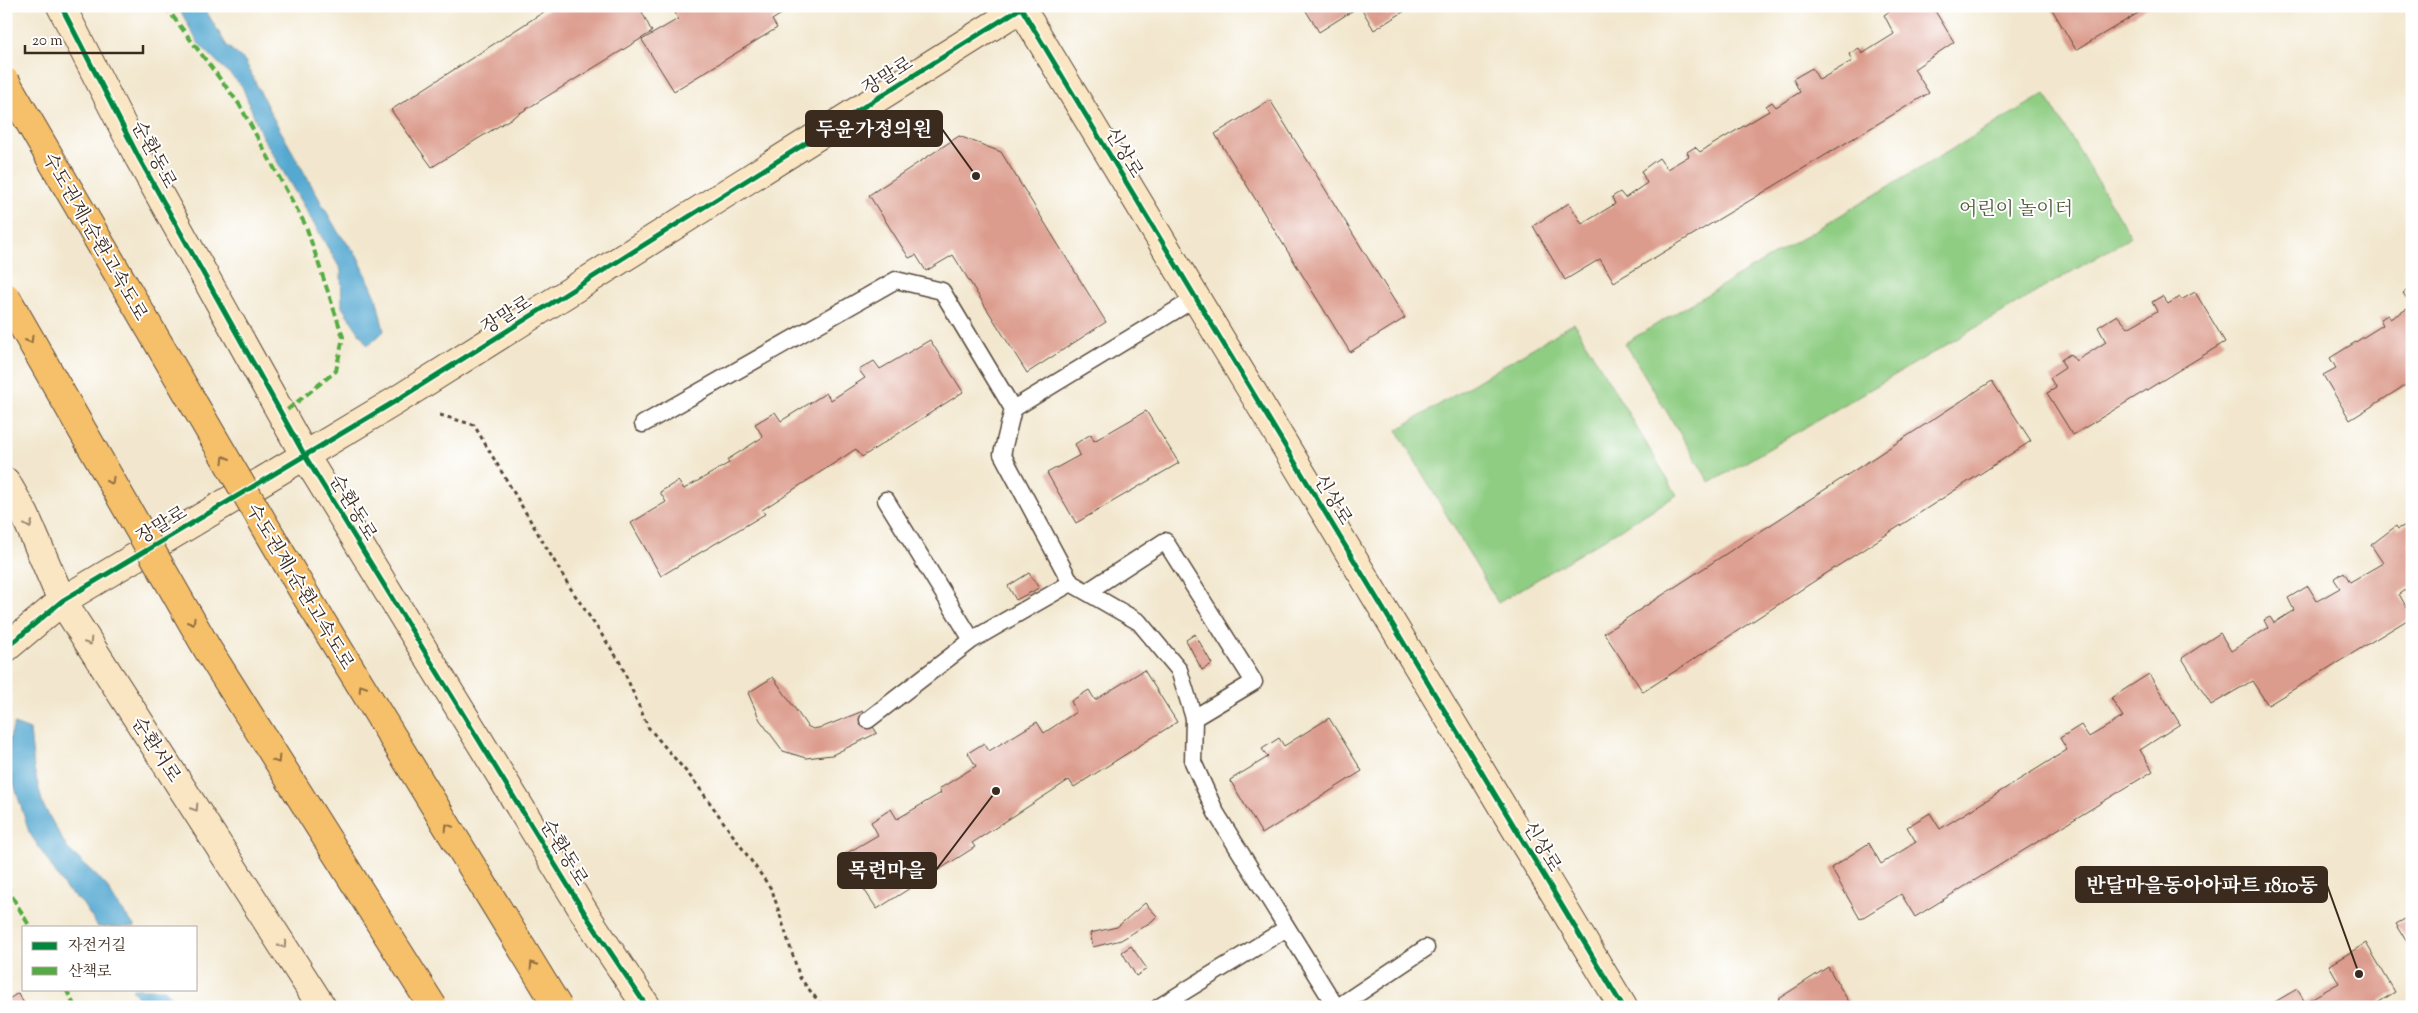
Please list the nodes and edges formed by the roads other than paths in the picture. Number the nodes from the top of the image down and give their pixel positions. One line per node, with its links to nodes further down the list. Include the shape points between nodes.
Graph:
1 (61, 6): 8 (street, 순환동로, via 139,158)
2 (1022, 7): 5 (street, 신상로); 8 (street, 장말로)
3 (6, 82): 22 (highway, 수도권제1순환고속도로, one-way to 3, bridge, via 303,592)
4 (6, 297): 21 (highway, one-way to 21, bridge, via 208,650)
5 (1196, 298): 6 (lane); 26 (street, 신상로)
6 (1013, 409): 7 (lane, via 942,291 896,280); 11 (lane, via 1002,454)
7 (642, 424)
8 (305, 456): 13 (street, 장말로); 23 (street, 순환동로, via 589,920)
9 (6, 482): 13 (street, 순환서로, one-way to 13, via 25,515)
10 (886, 500): 14 (lane)
11 (1071, 583): 12 (lane); 14 (lane)
12 (1087, 592): 16 (lane, via 1139,622 1179,670); 16 (lane, via 1165,542 1254,682)
13 (62, 601): 15 (street, 장말로); 20 (street, 순환서로, one-way to 20)
14 (972, 640): 17 (lane)
15 (6, 648)
16 (1194, 718): 18 (lane, via 1193,762 1216,813)
17 (868, 720)
18 (1288, 928): 24 (lane); 25 (lane)
19 (1426, 948): 25 (lane)
20 (322, 1007)
21 (433, 1007)
22 (558, 1007)
23 (648, 1007)
24 (1159, 1007)
25 (1337, 1007)
26 (1623, 1007)

